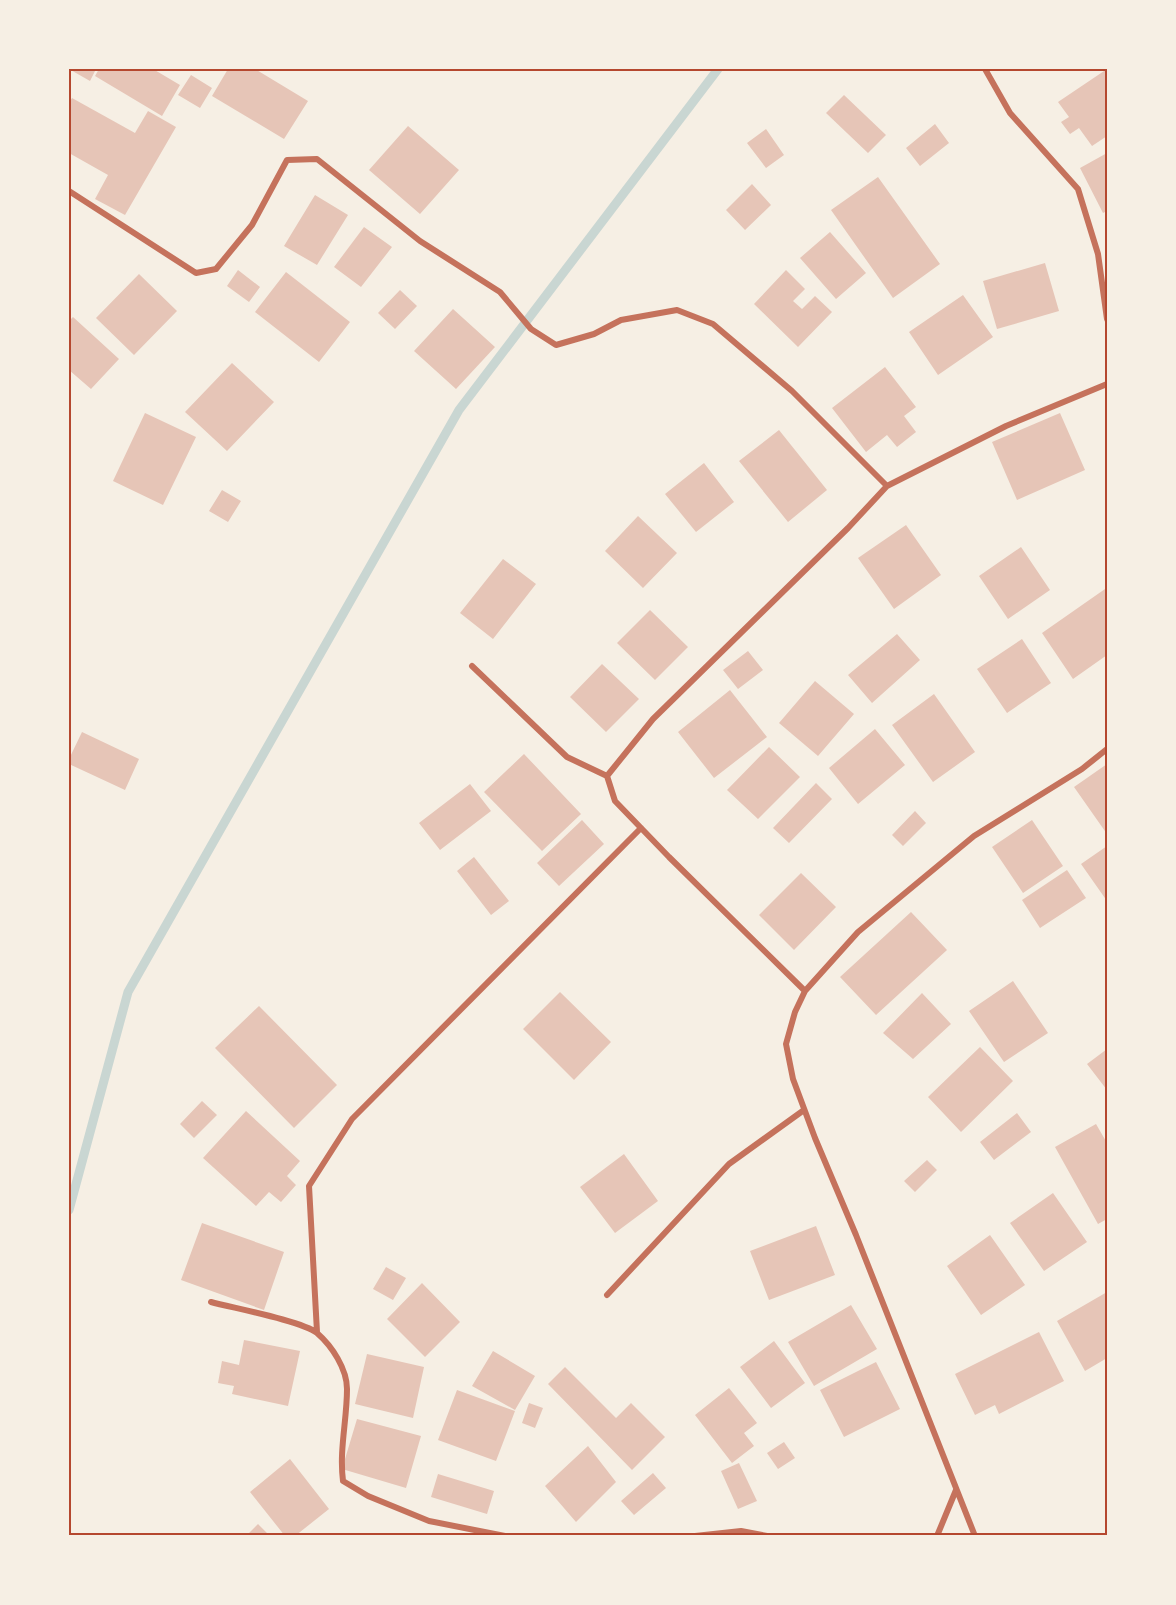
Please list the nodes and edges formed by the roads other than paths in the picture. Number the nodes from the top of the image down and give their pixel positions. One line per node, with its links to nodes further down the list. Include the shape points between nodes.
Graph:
1 (985, 69): 3 (street, via 1010,113 1078,189 1098,254)
2 (69, 191): 5 (street, via 196,273 216,269 252,225 287,160 317,159 420,240 500,292 531,329 556,345 594,334 621,320 676,310 713,324 792,391)
3 (1107, 319)
4 (1107, 384): 5 (street, via 1006,426)
5 (887, 486): 8 (street, via 653,719)
6 (472, 666): 8 (street, via 567,757)
7 (1107, 750): 10 (street, via 974,837 915,882 858,932)
8 (607, 776): 9 (street, via 615,801)
9 (641, 828): 10 (street); 14 (street, via 352,1119 309,1186)
10 (805, 991): 11 (street, via 786,1044)
11 (804, 1110): 12 (street, via 729,1164); 15 (street)
12 (607, 1295)
13 (211, 1302): 14 (street)
14 (316, 1332): 16 (street, via 341,1363 347,1386 343,1481 368,1496 429,1521)
15 (956, 1489): 19 (street); 20 (street)
16 (505, 1536)
17 (695, 1536): 18 (street, via 741,1531)
18 (767, 1536)
19 (937, 1536)
20 (975, 1536)

